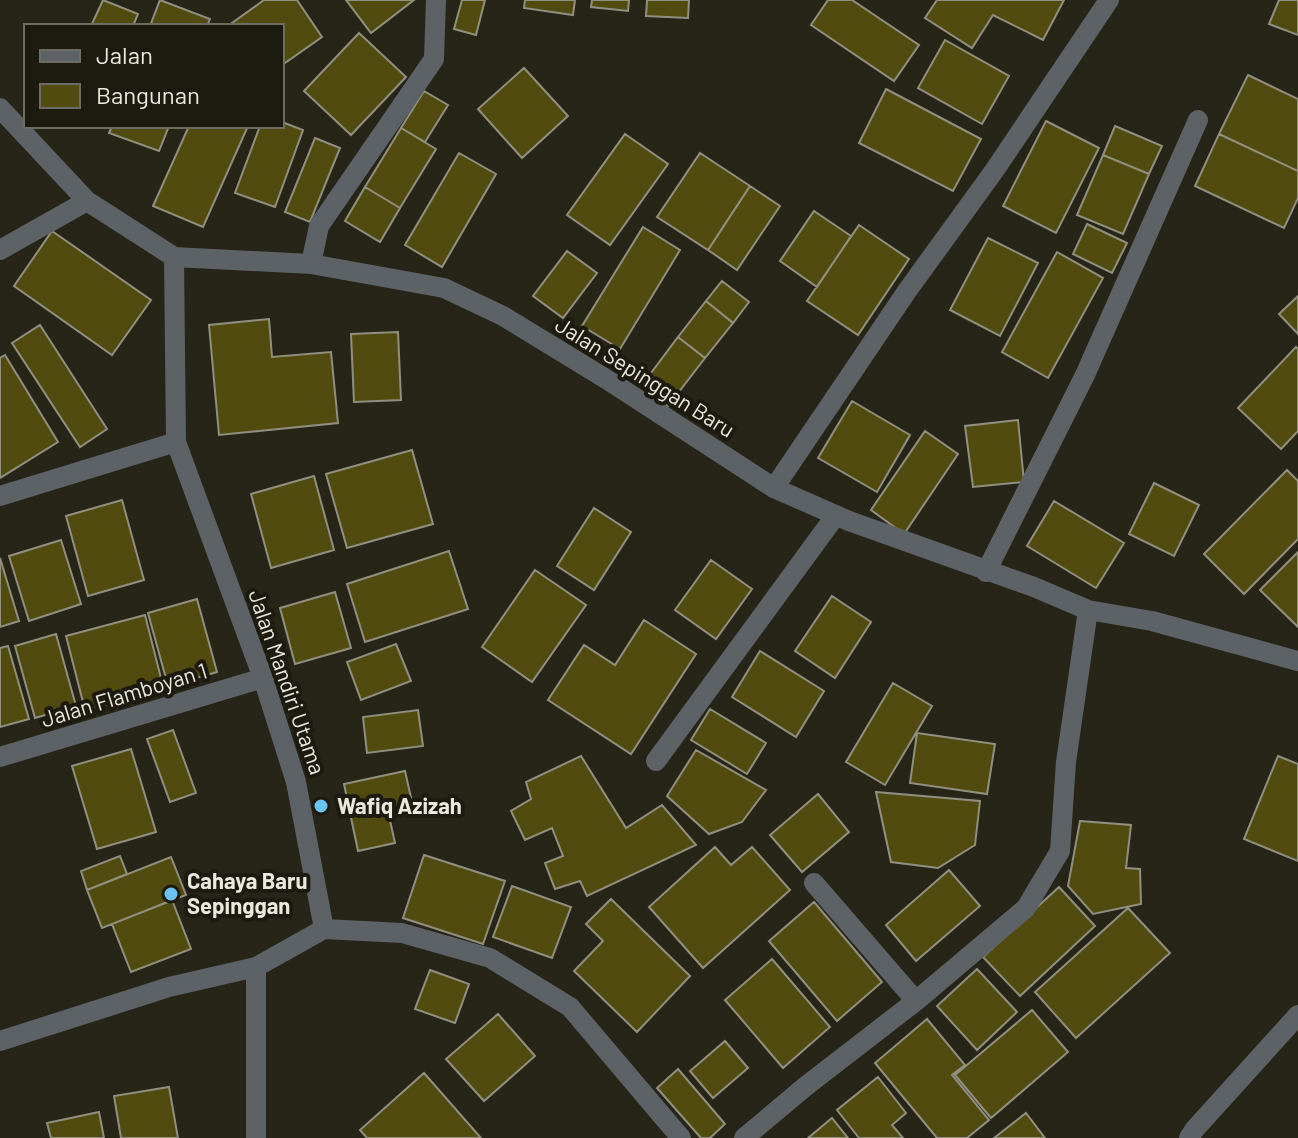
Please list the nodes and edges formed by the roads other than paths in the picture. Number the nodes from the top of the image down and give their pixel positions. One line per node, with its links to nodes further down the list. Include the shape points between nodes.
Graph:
1 (436, 0): 8 (street, via 434,59 319,226)
2 (1109, 0): 10 (street)
3 (0, 108): 5 (street, Jalan Sepinggan Baru)
4 (1198, 120): 13 (street, via 1085,375)
5 (87, 201): 6 (street); 7 (street, Jalan Sepinggan Baru)
6 (0, 250)
7 (174, 257): 8 (street, Jalan Sepinggan Baru); 9 (street, Jalan Mandiri Utama)
8 (311, 264): 10 (street, Jalan Sepinggan Baru, via 444,288 503,316)
9 (176, 442): 11 (street); 16 (street, Jalan Mandiri Utama)
10 (774, 488): 12 (street, Jalan Sepinggan Baru)
11 (0, 496)
12 (836, 515): 13 (street, Jalan Sepinggan Baru); 18 (street)
13 (986, 572): 14 (street, Jalan Sepinggan Baru)
14 (1088, 610): 15 (street, Jalan Sepinggan Baru, via 1152,621); 22 (street, via 1066,762 1060,851 1026,908)
15 (1298, 661)
16 (263, 678): 17 (street, Jalan Flamboyan 1); 20 (street, Jalan Mandiri Utama, via 296,782)
17 (0, 757)
18 (656, 761)
19 (814, 883): 22 (street)
20 (324, 929): 21 (street); 27 (street, via 402,933 490,958 570,1007)
21 (256, 967): 24 (street, via 169,987); 26 (street)
22 (916, 1001): 25 (street)
23 (1298, 1015): 28 (street)
24 (0, 1041)
25 (750, 1136)
26 (256, 1138)
27 (681, 1138)
28 (1189, 1138)

